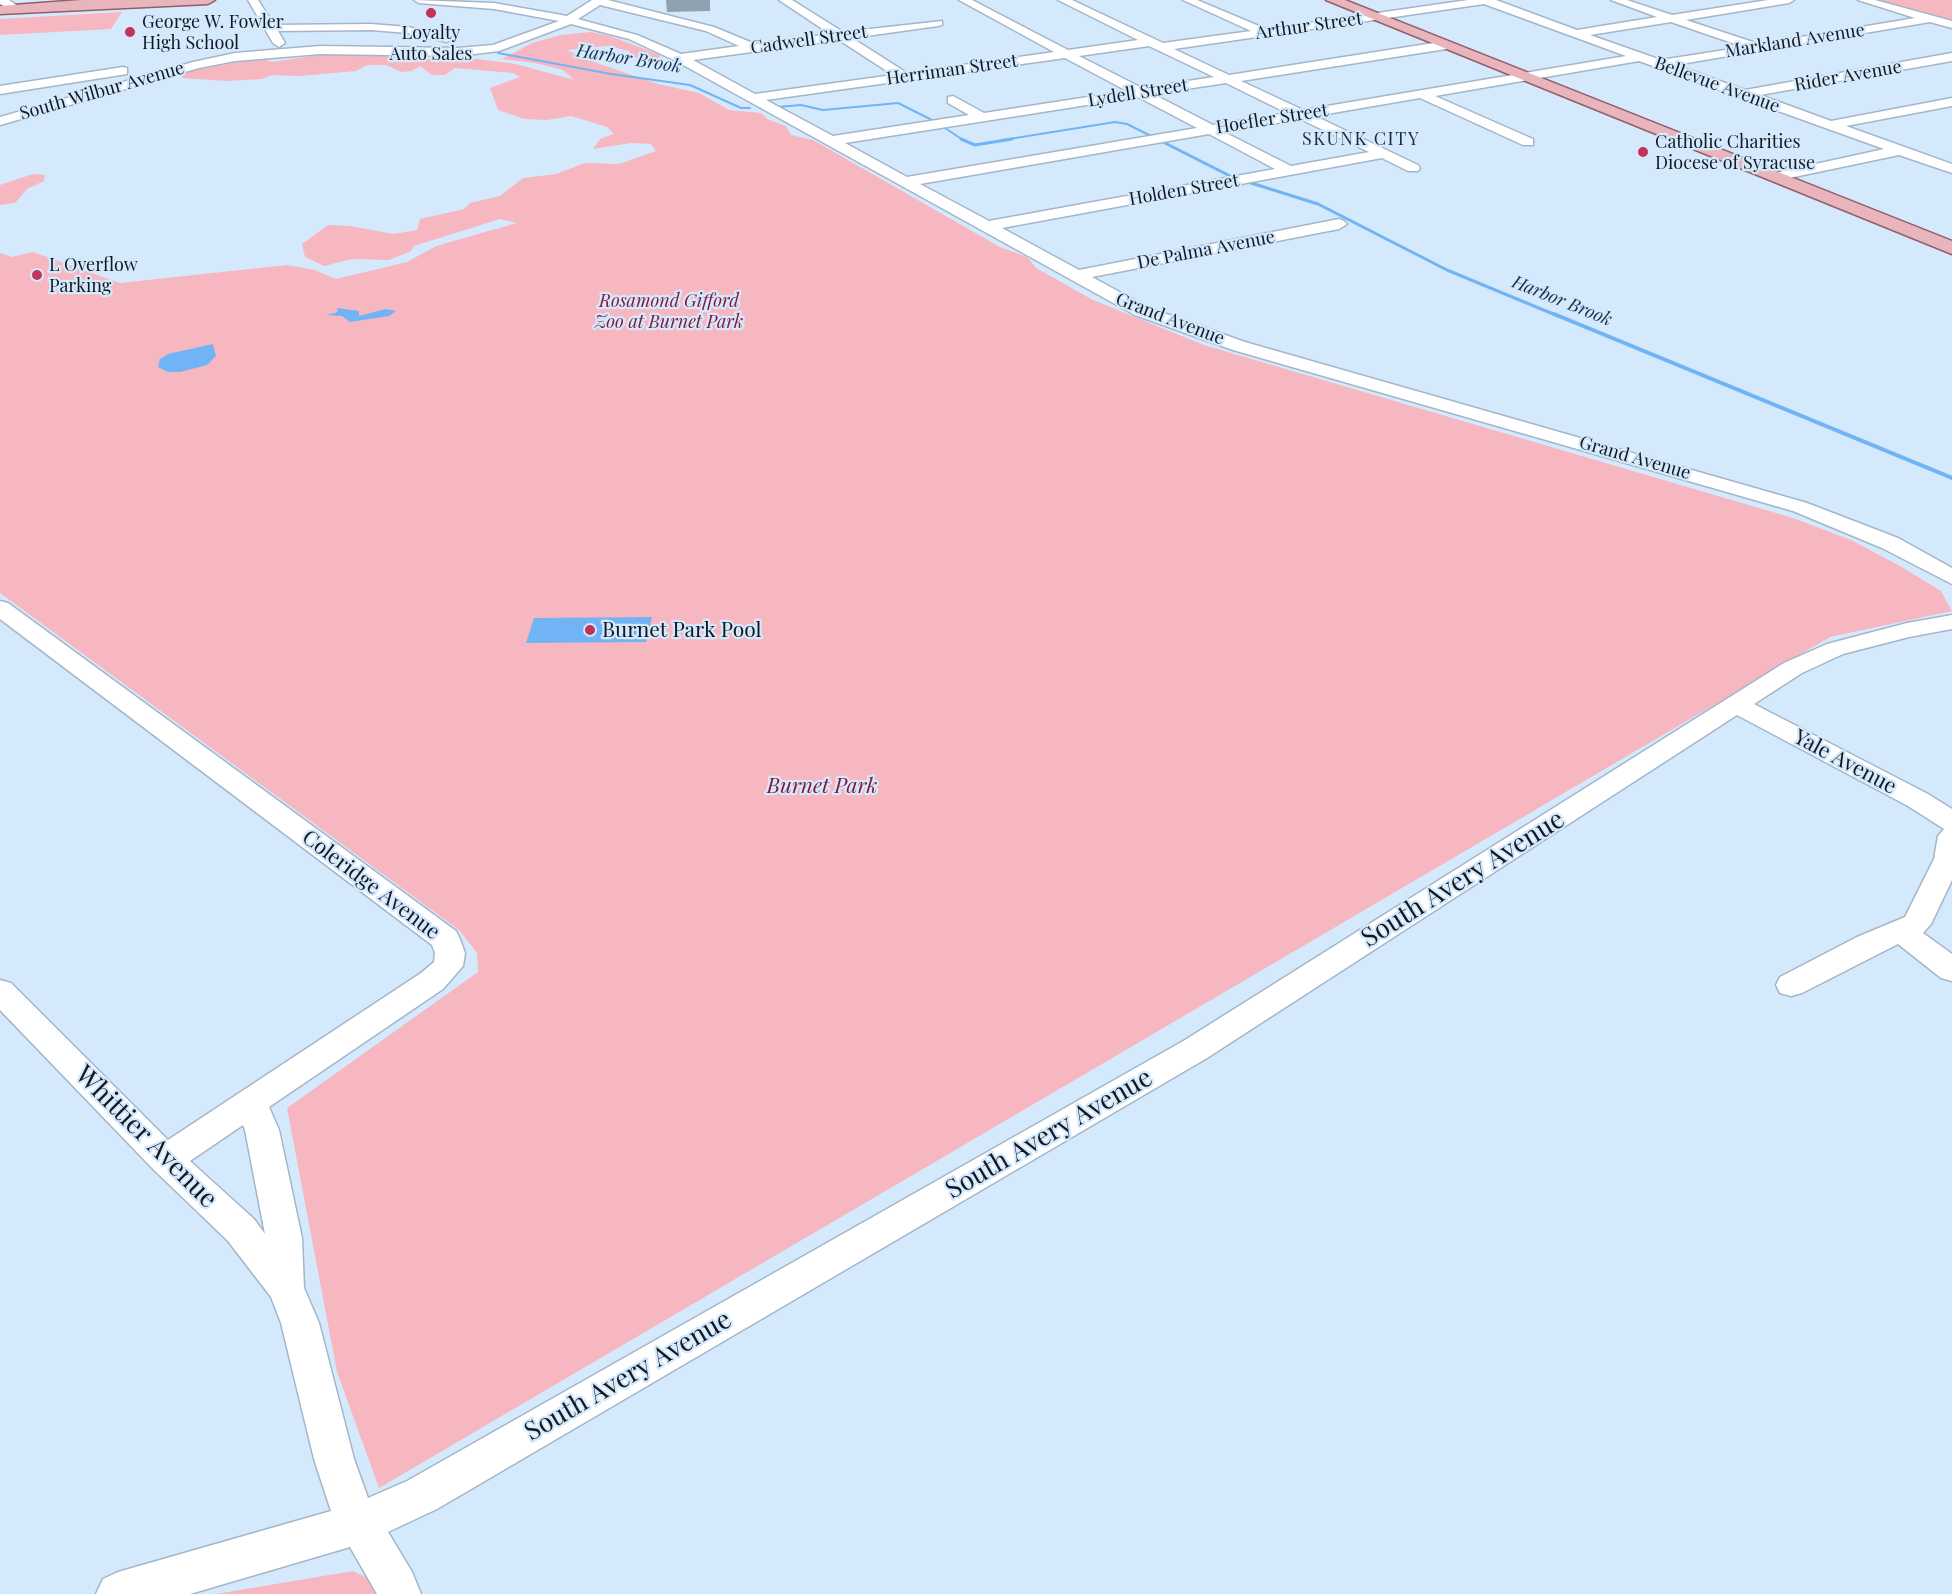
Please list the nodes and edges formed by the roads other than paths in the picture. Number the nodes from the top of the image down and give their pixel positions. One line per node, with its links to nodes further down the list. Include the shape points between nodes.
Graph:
1 (1, 0): 21 (street)
2 (208, 0): 16 (main road)
3 (253, 0): 28 (street)
4 (408, 0): 17 (street)
5 (418, 0): 17 (street, Grand Avenue)
6 (599, 0): 25 (street, South Wilbur Avenue); 35 (street, via 710,29)
7 (964, 0): 38 (street)
8 (1063, 0): 32 (street)
9 (1188, 0): 29 (street)
10 (1333, 0): 23 (main road)
11 (1486, 0): 23 (street, Arthur Street); 30 (street, Bellevue Avenue)
12 (1616, 0): 24 (street)
13 (1740, 0): 20 (street)
14 (1789, 0): 20 (street)
15 (1863, 0): 26 (street)
16 (129, 1): 21 (main road)
17 (424, 1): 25 (street, Grand Avenue, via 494,6)
18 (788, 2): 19 (street); 31 (street)
19 (810, 2)
20 (1757, 5): 24 (street)
21 (16, 9): 22 (main road)
22 (0, 10)
23 (1375, 17): 29 (street, Arthur Street); 33 (main road)
24 (1670, 18): 30 (street); 34 (street)
25 (572, 20): 36 (street, South Wilbur Avenue); 41 (street, Grand Avenue, via 633,37)
26 (1944, 22): 34 (street, Markland Avenue)
27 (938, 23): 31 (street, Cadwell Street)
28 (270, 28): 36 (street, via 390,28); 37 (street)
29 (1265, 32): 32 (street, Arthur Street)
30 (1575, 33): 39 (street, Bellevue Avenue)
31 (840, 36): 35 (street, Cadwell Street); 45 (street)
32 (1156, 45): 38 (street, Herriman Street); 46 (street)
33 (1446, 45): 44 (main road); 46 (street, Lydell Street)
34 (1759, 47): 42 (street, Markland Avenue)
35 (753, 48): 41 (street, Cadwell Street)
36 (492, 49): 37 (street, South Wilbur Avenue)
37 (285, 52): 43 (street, South Wilbur Avenue, via 213,61)
38 (1066, 54): 45 (street, Herriman Street); 48 (street)
39 (1640, 57): 42 (street, Bellevue Avenue); 44 (street, Hoefler Street)
40 (1952, 57): 50 (street, Rider Avenue)
41 (680, 58): 51 (street, Grand Avenue)
42 (1659, 64): 50 (street, Bellevue Avenue)
43 (162, 74): 47 (street, via 131,70); 56 (street, South Wilbur Avenue)
44 (1524, 76): 49 (street, Hoefler Street); 66 (main road)
45 (905, 77): 51 (street, Herriman Street)
46 (1228, 79): 48 (street, Lydell Street); 54 (street)
47 (0, 90)
48 (1139, 93): 55 (street, Lydell Street); 58 (street)
49 (1421, 94): 54 (street, Hoefler Street); 60 (street)
50 (1745, 95): 57 (street, Bellevue Avenue)
51 (753, 98): 59 (street, Grand Avenue)
52 (953, 100): 55 (street)
53 (1952, 102): 57 (street)
54 (1301, 114): 58 (street, Hoefler Street); 62 (street)
55 (982, 117): 59 (street, Lydell Street)
56 (0, 121)
57 (1831, 126): 61 (street, Bellevue Avenue)
58 (1210, 129): 65 (street); 67 (street, Hoefler Street)
59 (830, 141): 67 (street, Grand Avenue)
60 (1528, 142)
61 (1900, 150): 64 (street, Bellevue Avenue); 66 (street)
62 (1383, 154): 63 (street); 65 (street, Holden Street)
63 (1413, 168)
64 (1952, 169)
65 (1289, 171): 69 (street, Holden Street)
66 (1775, 177): 70 (main road)
67 (903, 182): 69 (street, Grand Avenue)
68 (1339, 225): 71 (street, De Palma Avenue)
69 (984, 226): 71 (street, Grand Avenue)
70 (1952, 248)
71 (1074, 276): 72 (street, Grand Avenue, via 1131,307 1239,346 1800,507 1890,543)
72 (1952, 577)
73 (0, 608): 82 (street, Coleridge Avenue, via 445,939 450,953 448,966 432,981)
74 (1952, 622): 75 (street, South Avery Avenue, via 1835,649 1793,668)
75 (1736, 704): 76 (street, Yale Avenue, via 1918,800); 85 (street, South Avery Avenue, via 1196,1049 422,1495)
76 (1952, 822)
77 (1952, 836): 78 (street, via 1948,859 1916,924)
78 (1902, 932): 79 (street); 80 (street)
79 (1952, 970)
80 (1791, 985)
81 (0, 991): 83 (street, Whittier Avenue)
82 (251, 1103): 83 (street, Coleridge Avenue); 84 (street, Whittier Avenue, via 262,1130 284,1238)
83 (165, 1160): 84 (street, Whittier Avenue, via 241,1230)
84 (286, 1288): 85 (street, Whittier Avenue, via 300,1323 334,1459 351,1509)
85 (360, 1522): 86 (street, South Avery Avenue); 87 (street, Whittier Avenue)
86 (118, 1594)
87 (399, 1594)

